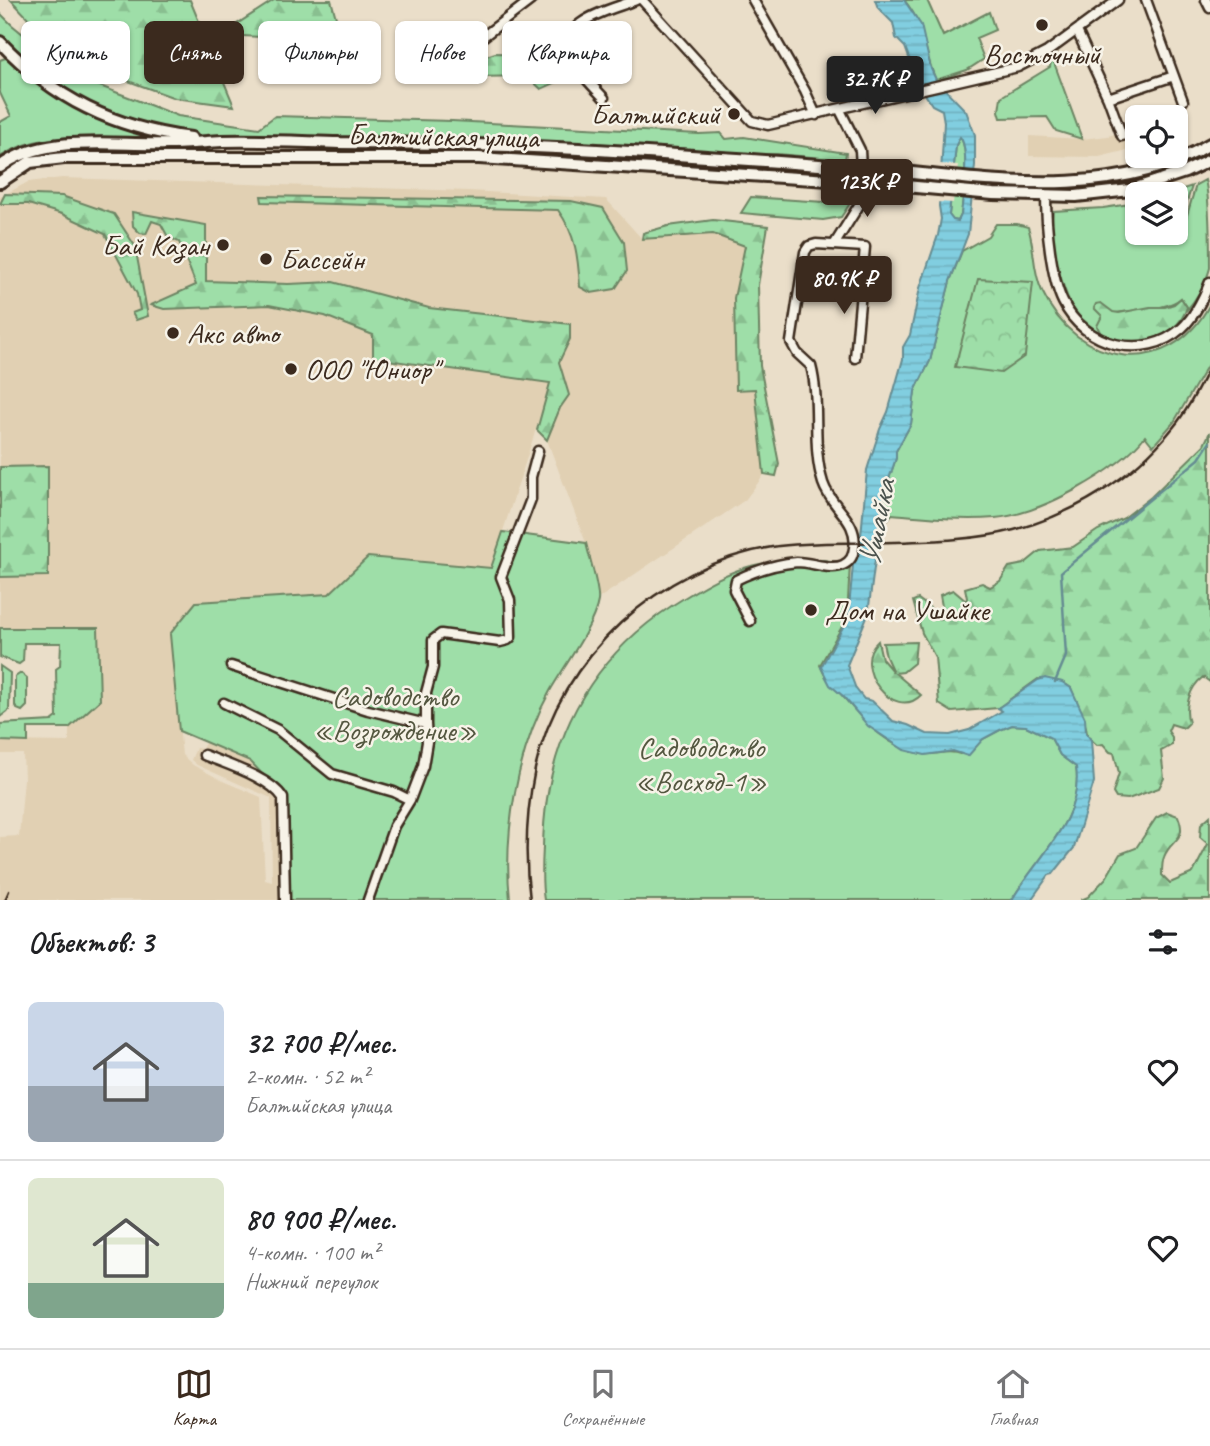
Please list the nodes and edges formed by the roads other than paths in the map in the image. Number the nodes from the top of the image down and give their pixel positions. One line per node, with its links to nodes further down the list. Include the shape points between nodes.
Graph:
1 (531, 0): 10 (street)
2 (636, 0): 13 (street, via 579,23 569,39 573,62)
3 (642, 0): 17 (street, via 752,121 772,125)
4 (753, 0): 17 (street)
5 (1118, 0): 9 (street)
6 (1146, 0): 12 (street)
7 (1206, 0): 8 (street)
8 (1210, 8)
9 (1077, 31): 14 (street); 16 (street, via 1018,68)
10 (488, 32)
11 (0, 42): 19 (main road, via 37,76 83,107 142,129)
12 (1174, 76): 14 (street); 15 (street)
13 (604, 98)
14 (1108, 98): 18 (street)
15 (1184, 101)
16 (840, 110): 17 (street); 23 (street, via 859,150)
17 (816, 115)
18 (1122, 135)
19 (222, 141): 22 (main road, Балтийская улица, via 45,147); 23 (main road, Балтийская улица, via 492,145)
20 (1208, 145): 23 (main road, Балтийская улица, via 1128,176 1079,181)
21 (1209, 161): 26 (main road, via 1130,190)
22 (0, 167)
23 (861, 168)
24 (0, 182): 25 (main road, Балтийская улица, via 30,162 56,158 479,158)
25 (861, 183): 26 (main road, Балтийская улица); 27 (street, via 861,202)
26 (1046, 196): 28 (street, via 1058,289 1071,316 1098,339 1134,348 1172,336 1193,316)
27 (834, 245): 29 (street, via 865,247); 31 (street, via 816,244 805,252 791,342 811,366 818,464 829,498 853,527 853,554 841,567 794,562 755,570 736,580 734,590)
28 (1210, 282)
29 (855, 358)
30 (538, 452): 34 (street, via 531,499 501,577 510,600 511,637 500,642 436,636 426,693)
31 (750, 621)
32 (231, 666): 34 (street)
33 (224, 702): 36 (street, via 278,730 332,775)
34 (426, 724): 36 (street, via 423,766)
35 (204, 755): 37 (street, via 261,780 283,798)
36 (410, 800): 38 (street, via 394,826)
37 (285, 900)
38 (368, 900)

